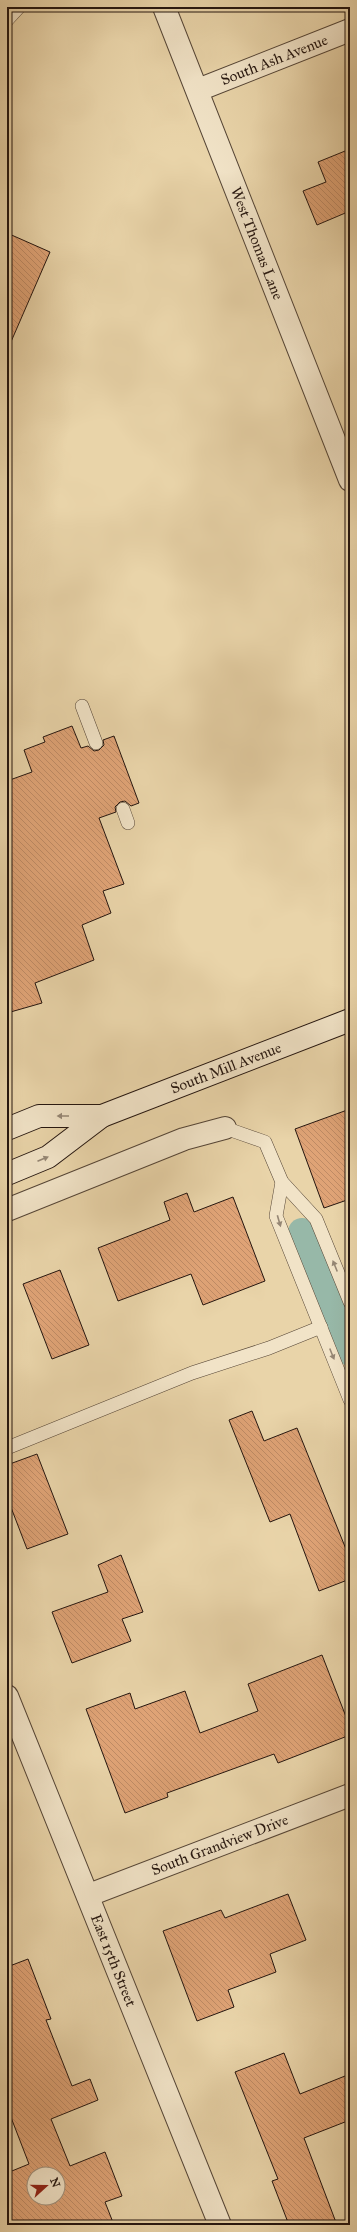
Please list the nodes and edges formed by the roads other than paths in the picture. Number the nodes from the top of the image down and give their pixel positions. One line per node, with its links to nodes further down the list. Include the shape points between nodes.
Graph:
1 (19, 7): 3 (lane)
2 (164, 7): 5 (street, West Thomas Lane)
3 (7, 20)
4 (350, 30): 5 (street, South Ash Avenue)
5 (198, 90): 6 (street, West Thomas Lane)
6 (350, 480)
7 (82, 706): 8 (lane)
8 (96, 742)
9 (123, 809): 10 (lane)
10 (128, 822)
11 (350, 1020): 12 (street, South Mill Avenue)
12 (102, 1116): 14 (street, South Mill Avenue, one-way to 14, via 39,1116); 15 (street, South Mill Avenue, one-way to 12, via 48,1157)
13 (225, 1128): 16 (lane, via 265,1142); 17 (street, via 184,1139)
14 (7, 1129)
15 (7, 1174)
16 (282, 1182): 18 (lane, one-way to 16, via 316,1219); 19 (lane, one-way to 19, via 276,1216)
17 (7, 1210)
18 (350, 1302)
19 (321, 1327): 20 (lane, one-way to 20); 21 (lane, via 192,1373)
20 (350, 1400)
21 (7, 1448)
22 (7, 1696): 24 (street, East 15th Street)
23 (350, 1795): 24 (street, South Grandview Drive)
24 (89, 1895): 25 (street, East 15th Street)
25 (220, 2225)

